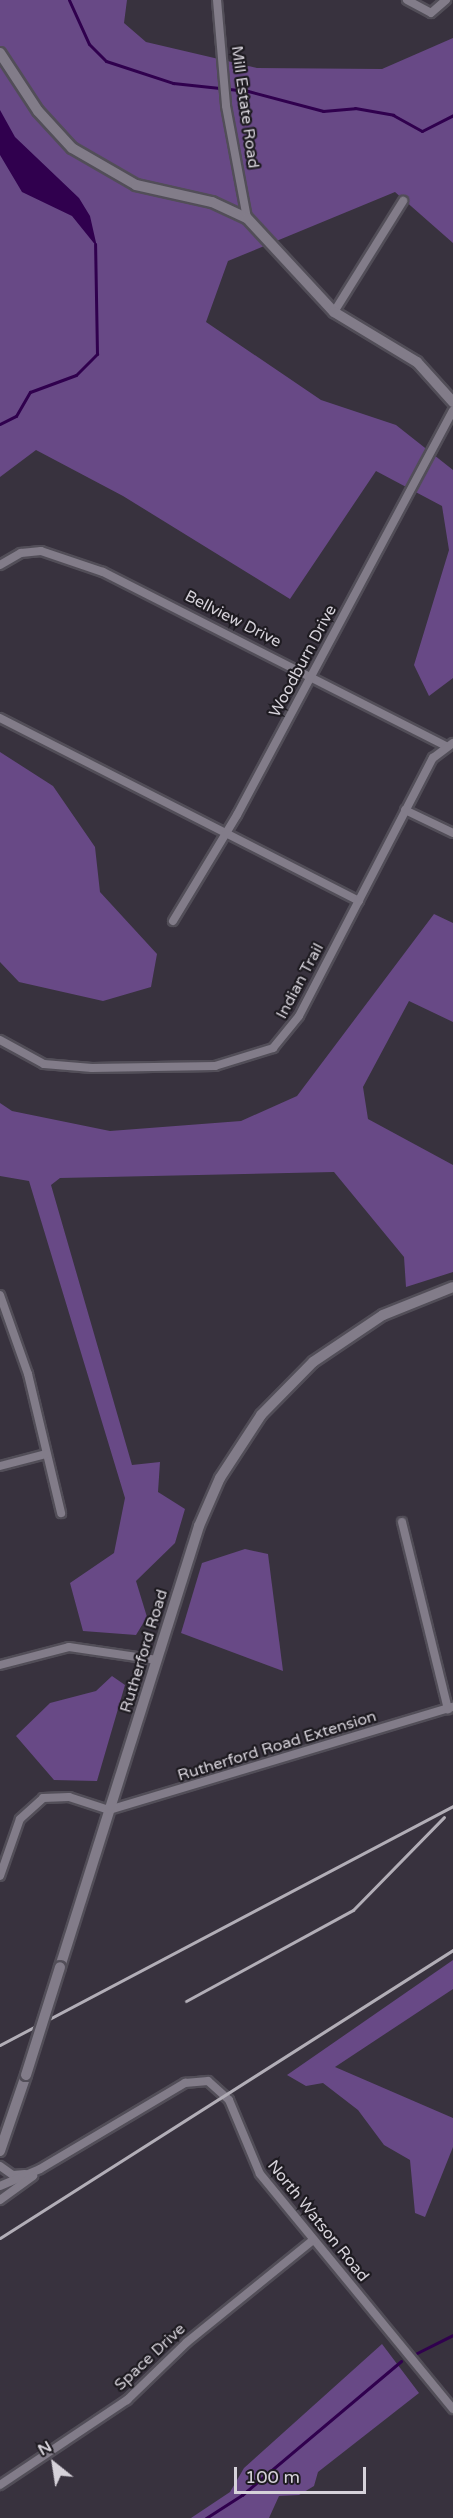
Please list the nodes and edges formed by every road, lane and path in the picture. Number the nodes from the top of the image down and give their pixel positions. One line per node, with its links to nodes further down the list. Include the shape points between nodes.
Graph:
1 (217, 0): 6 (street, Mill Estate Road, via 226,106)
2 (407, 0): 3 (street, via 431,13)
3 (446, 0)
4 (0, 53): 6 (street, via 51,128 84,157 136,185 212,202)
5 (403, 201): 7 (street)
6 (247, 218): 7 (street)
7 (334, 312): 8 (street, via 417,362)
8 (453, 402)
9 (453, 411): 11 (street, Woodburn Drive)
10 (0, 565): 11 (street, Bellview Drive, via 32,551 73,560)
11 (312, 675): 13 (street, Bellview Drive); 15 (street, Woodburn Drive)
12 (0, 718): 15 (street)
13 (450, 745): 14 (street, Indian Trail, via 433,758)
14 (405, 810): 16 (street); 17 (street, Indian Trail)
15 (224, 833): 17 (street); 18 (street, Woodburn Drive)
16 (453, 833)
17 (359, 901): 19 (street, Indian Trail, via 290,1030 254,1058 215,1066 57,1066 32,1060)
18 (173, 921)
19 (0, 1040)
20 (453, 1287): 26 (street, Rutherford Road, via 383,1315 345,1338 261,1415 205,1509)
21 (0, 1295): 22 (street, via 16,1333)
22 (46, 1454): 23 (street); 24 (street)
23 (0, 1466)
24 (61, 1513)
25 (402, 1522): 28 (street)
26 (157, 1660): 27 (street, via 69,1647); 29 (street, Rutherford Road)
27 (0, 1665)
28 (451, 1708): 29 (street, Rutherford Road Extension)
29 (109, 1810): 30 (street, via 62,1796 35,1803 20,1819); 31 (street, Rutherford Road, bridge, via 26,2075)
30 (0, 1876)
31 (2, 2131): 32 (street, Rutherford Road)
32 (0, 2151)
33 (0, 2166): 34 (street, North Watson Road, via 13,2175)
34 (40, 2169): 35 (street, North Watson Road); 36 (street, North Watson Road); 37 (street, North Watson Road, via 185,2083 208,2081 229,2100 255,2167)
35 (0, 2186)
36 (0, 2200)
37 (313, 2240): 38 (street, North Watson Road); 39 (street, Space Drive, via 187,2342 127,2400)
38 (453, 2409)
39 (0, 2485)

